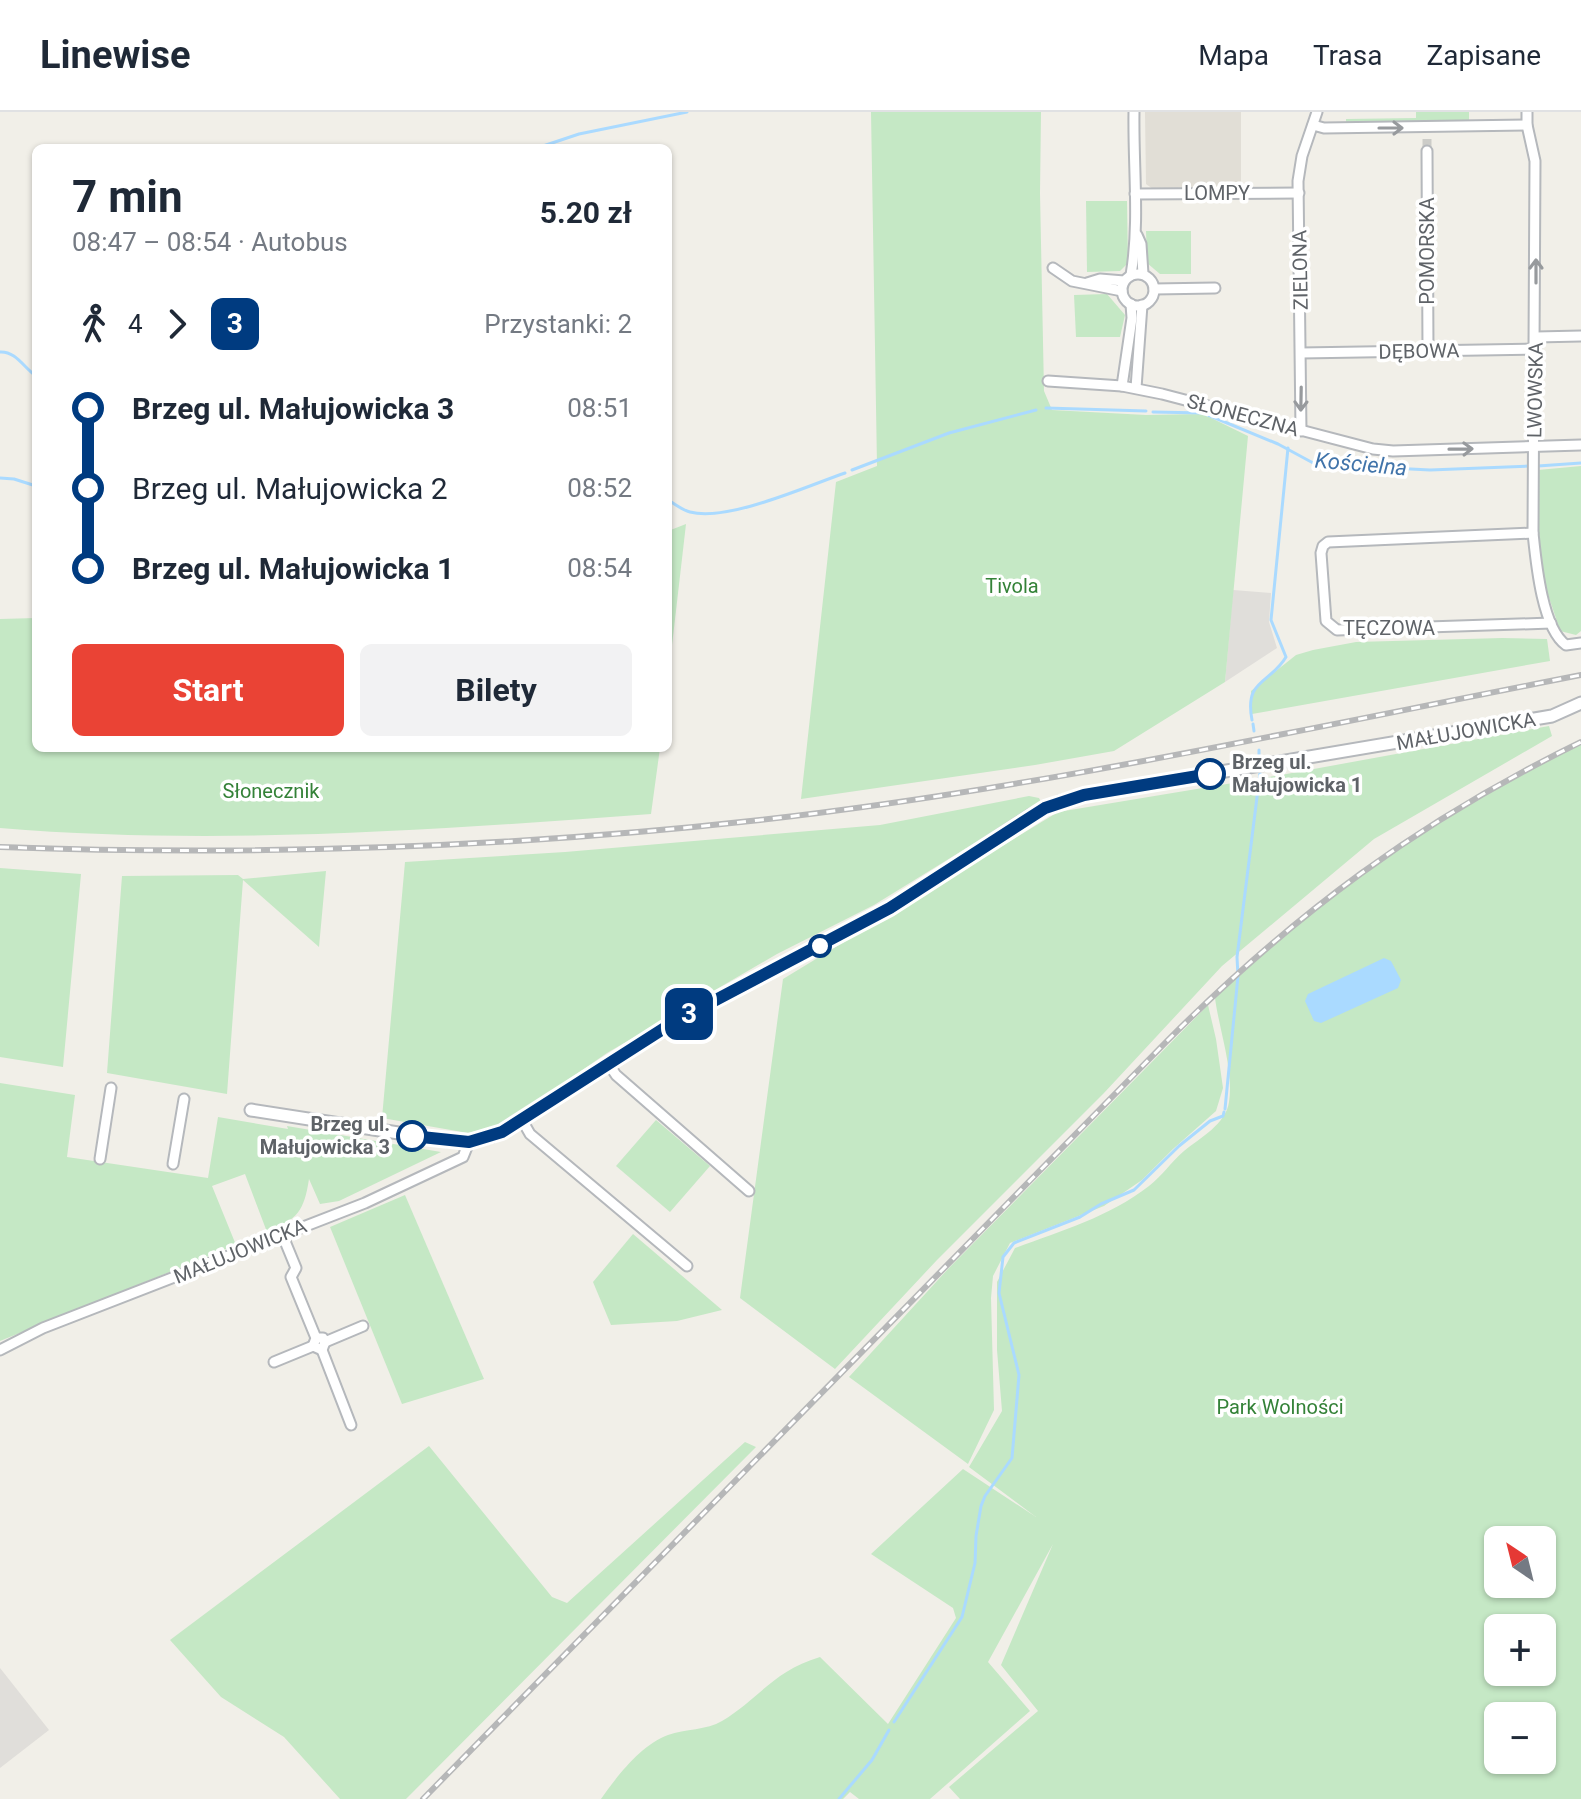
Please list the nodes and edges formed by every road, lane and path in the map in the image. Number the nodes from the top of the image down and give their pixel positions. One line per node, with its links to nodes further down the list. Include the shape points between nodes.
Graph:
1 (1134, 112): 8 (street)
2 (1317, 112): 4 (street, ZIELONA)
3 (1527, 112): 5 (street, LWOWSKA)
4 (1313, 125): 5 (street, one-way to 5, via 1426,133); 7 (street, ZIELONA, via 1299,169)
5 (1527, 125): 18 (street, LWOWSKA, one-way to 5, via 1535,161)
6 (1427, 151): 20 (street, POMORSKA)
7 (1299, 193): 8 (street, LOMPY); 21 (street, ZIELONA)
8 (1135, 194): 9 (street)
9 (1137, 235): 11 (street); 12 (street)
10 (1053, 268): 12 (street, via 1065,279)
11 (1143, 274): 12 (street); 14 (street)
12 (1126, 282): 15 (street)
13 (1215, 288): 14 (street)
14 (1154, 289): 16 (street)
15 (1131, 304): 16 (street); 23 (street)
16 (1142, 305): 24 (street)
17 (1581, 336): 18 (street)
18 (1536, 337): 19 (street, LWOWSKA)
19 (1536, 349): 20 (street, DĘBOWA); 27 (street, LWOWSKA)
20 (1428, 351): 21 (street, DĘBOWA)
21 (1301, 353): 25 (street, ZIELONA, one-way to 25)
22 (1048, 381): 23 (street, SŁONECZNA)
23 (1122, 386): 24 (street, SŁONECZNA)
24 (1136, 388): 25 (street, SŁONECZNA)
25 (1301, 431): 27 (street, SŁONECZNA, one-way to 27, via 1393,451)
26 (1581, 445): 27 (street, SŁONECZNA)
27 (1534, 447): 28 (street, LWOWSKA)
28 (1533, 533): 29 (street, LWOWSKA); 29 (street, TĘCZOWA, via 1328,542 1321,553 1326,621 1337,630)
29 (1551, 623): 30 (street, via 1566,645)
30 (1581, 643)
31 (1581, 703): 32 (street, MAŁUJOWICKA, via 1552,716 1059,802 890,908 674,1022)
32 (608, 1063): 36 (street, MAŁUJOWICKA); 40 (street)
33 (111, 1088): 38 (street)
34 (184, 1099): 39 (street)
35 (251, 1110): 37 (street, MAŁUJOWICKA)
36 (522, 1120): 37 (street, MAŁUJOWICKA); 42 (street, via 530,1134)
37 (469, 1142): 41 (street, MAŁUJOWICKA, via 463,1157 426,1176)
38 (100, 1159)
39 (173, 1164)
40 (749, 1191)
41 (282, 1234): 44 (street, via 296,1268 291,1277); 45 (street, MAŁUJOWICKA)
42 (687, 1266)
43 (363, 1326): 44 (street)
44 (319, 1344): 46 (street); 47 (street)
45 (0, 1350)
46 (274, 1362)
47 (351, 1425)

